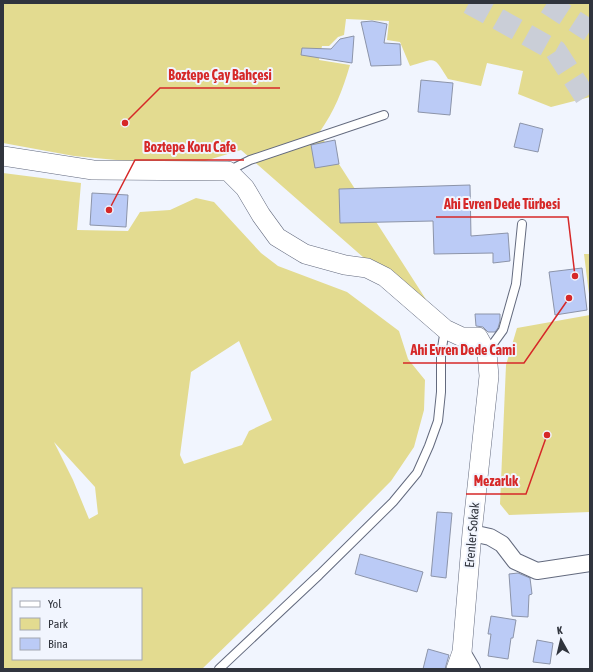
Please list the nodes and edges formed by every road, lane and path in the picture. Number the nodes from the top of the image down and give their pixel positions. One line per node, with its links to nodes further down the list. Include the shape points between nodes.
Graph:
1 (384, 115): 3 (lane, via 250,160)
2 (3, 156): 3 (street, via 93,170)
3 (228, 171): 5 (street, via 244,188 277,237 305,254 367,268 385,277)
4 (522, 224): 6 (lane, via 516,284 503,330)
5 (445, 329): 6 (street, via 462,337 478,337); 10 (lane, via 441,354 438,421 417,473 393,502)
6 (487, 353): 7 (street, Erenler Sokak, via 489,376)
7 (472, 533): 8 (street, via 490,537 502,544 515,561 537,570); 9 (street, Erenler Sokak)
8 (590, 563)
9 (459, 661): 11 (street)
10 (219, 669)
11 (472, 669)

